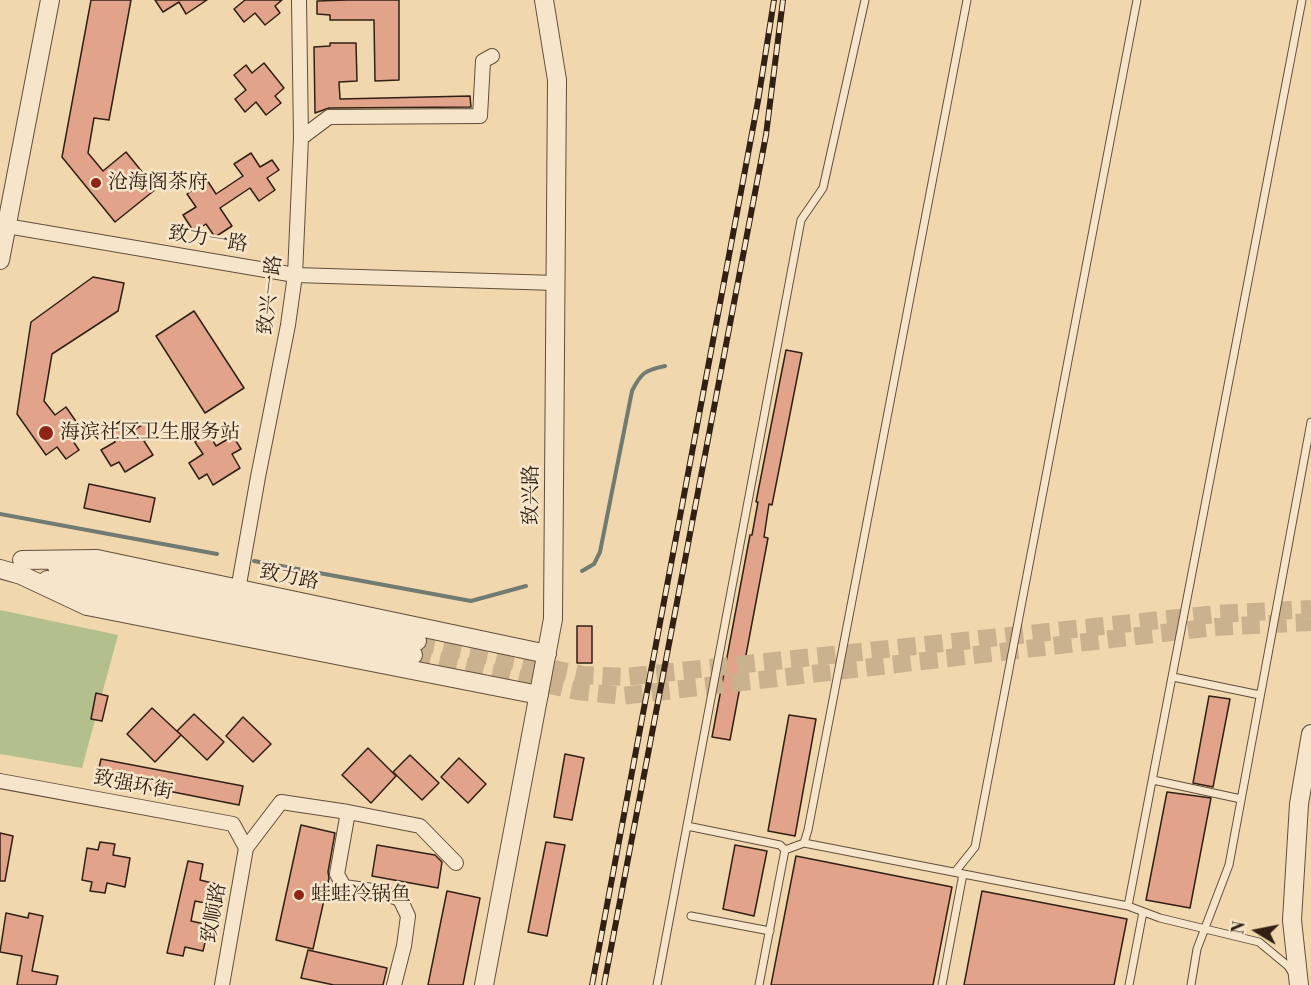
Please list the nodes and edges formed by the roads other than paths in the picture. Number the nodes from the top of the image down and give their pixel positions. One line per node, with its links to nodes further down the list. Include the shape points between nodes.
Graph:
1 (50, 0): 10 (street)
2 (299, 0): 9 (street, 致兴一路)
3 (544, 0): 13 (street, 致兴路, via 557,80)
4 (865, 0): 29 (lane, via 823,188 801,220)
5 (967, 0): 30 (lane)
6 (1137, 0): 34 (lane, via 975,847)
7 (1302, 0): 21 (lane)
8 (492, 56): 9 (street, via 483,61 480,116 329,117)
9 (301, 138): 12 (street, 致兴一路)
10 (3, 226): 11 (street); 12 (street, 致力一路)
11 (0, 260)
12 (295, 275): 13 (street, 致力一路); 18 (street, 致兴一路)
13 (556, 283): 20 (street, 致兴路, via 553,619)
14 (1311, 422): 23 (lane)
15 (0, 557): 16 (street, 致力路)
16 (22, 568): 17 (street, 致力路); 18 (street, 致力路, via 97,560); 19 (street, 致力路, via 97,589)
17 (0, 569)
18 (238, 590): 19 (street, 致力路)
19 (414, 648): 20 (street, 致力路); 22 (street, 致力路)
20 (547, 654): 22 (street, 致兴路)
21 (1173, 677): 23 (lane); 25 (lane)
22 (539, 694): 43 (street, 致兴路)
23 (1260, 695): 27 (lane)
24 (1311, 734): 40 (street, via 1299,804 1292,920)
25 (1153, 780): 27 (lane); 35 (lane)
26 (0, 781): 31 (street, 致强环街, via 233,824)
27 (1241, 799): 38 (lane, via 1229,865)
28 (348, 812): 31 (street, via 281,802); 33 (street, via 420,826); 42 (street, via 337,874 340,881 344,887 400,899 408,916)
29 (687, 826): 32 (lane, via 780,845); 44 (lane)
30 (804, 843): 32 (lane); 34 (lane)
31 (246, 848): 41 (street, 致顺路)
32 (785, 850): 39 (lane)
33 (456, 863)
34 (959, 873): 35 (lane); 46 (lane)
35 (1128, 906): 36 (lane)
36 (1143, 912): 38 (lane); 47 (lane)
37 (691, 916): 39 (lane)
38 (1204, 929): 40 (lane, via 1259,942 1288,966); 48 (lane)
39 (770, 931): 45 (lane)
40 (1299, 984)
41 (222, 985)
42 (394, 985)
43 (484, 985)
44 (657, 985)
45 (759, 985)
46 (942, 985)
47 (1129, 985)
48 (1191, 985)

